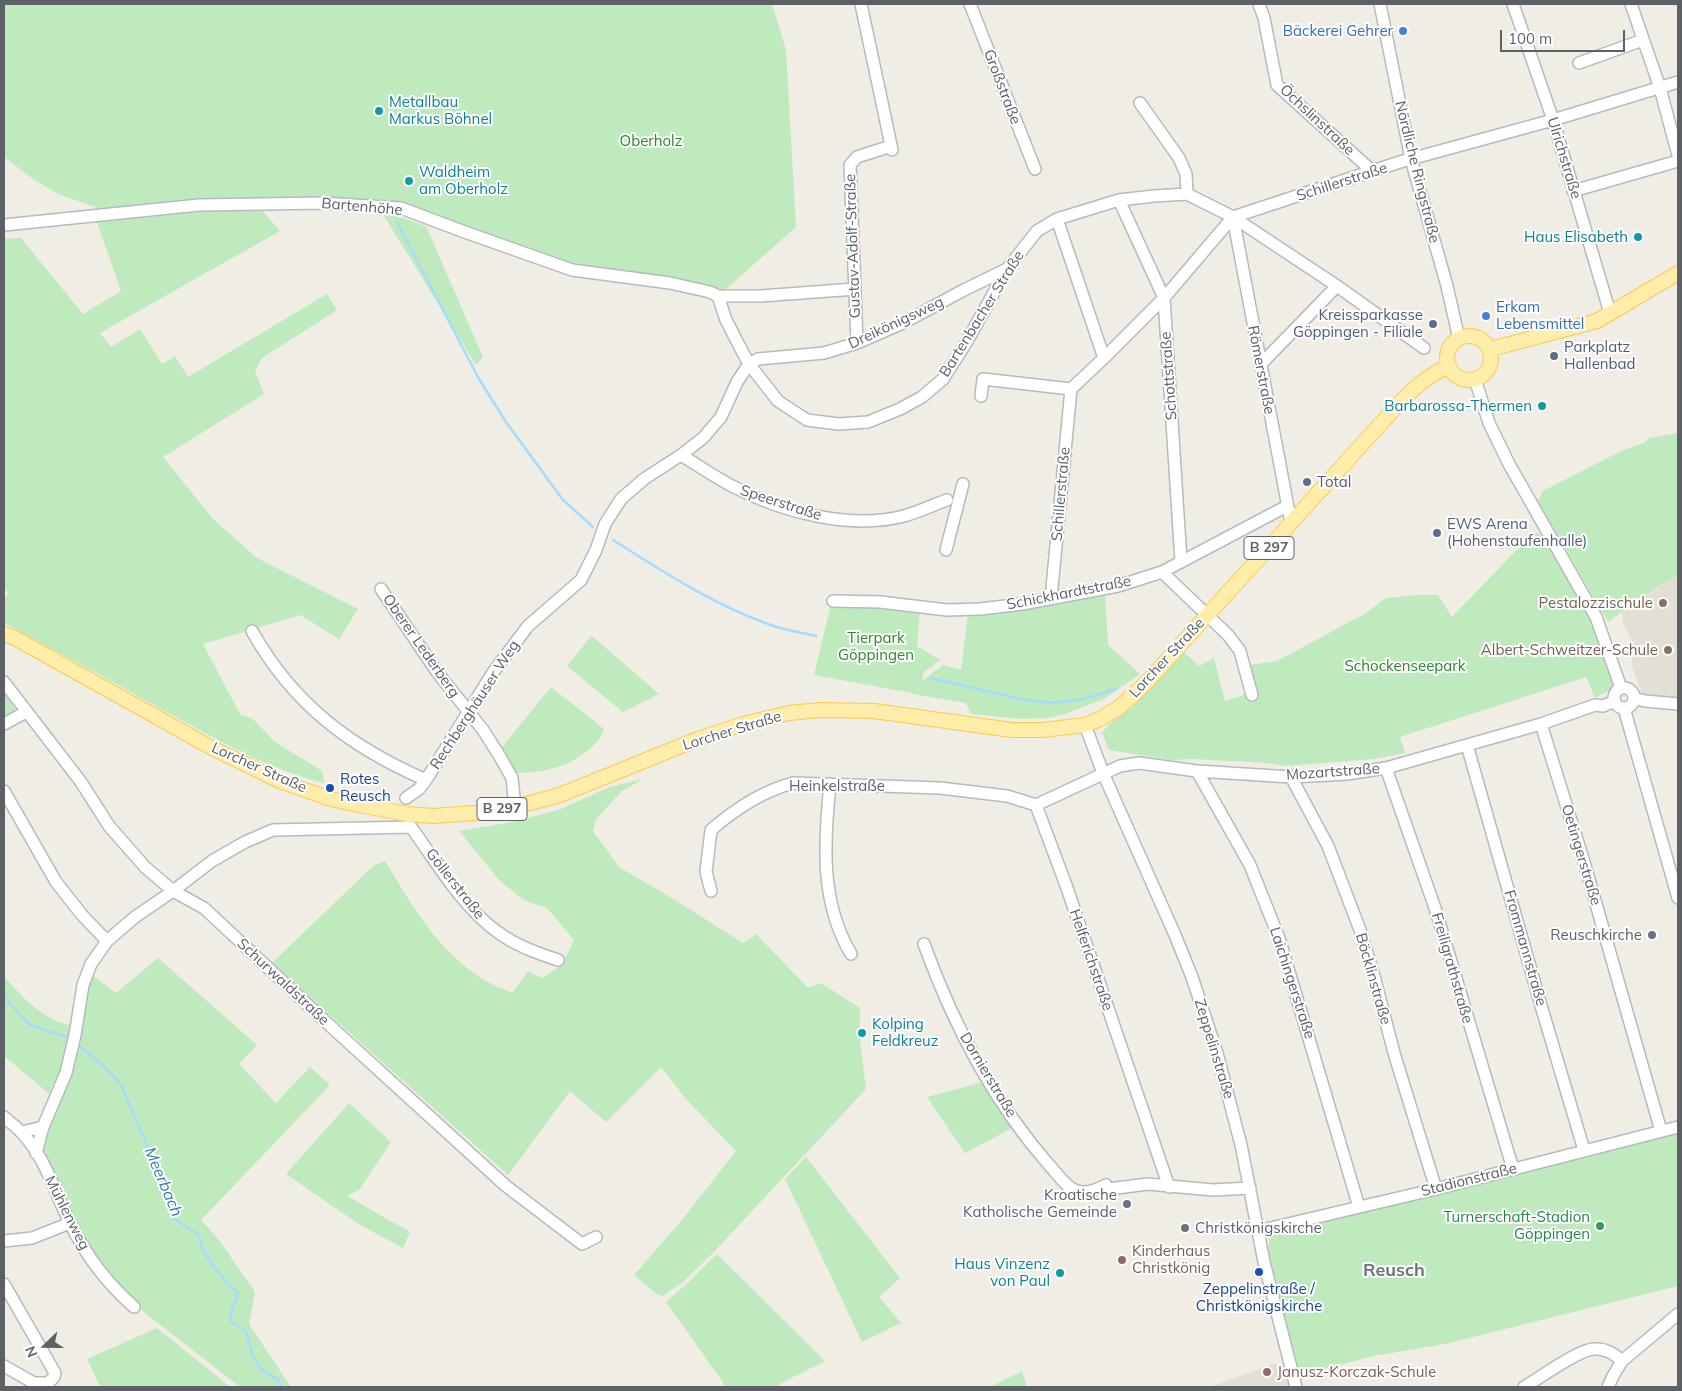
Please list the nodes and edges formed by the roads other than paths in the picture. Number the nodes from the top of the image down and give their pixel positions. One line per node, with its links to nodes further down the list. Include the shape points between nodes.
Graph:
1 (861, 4): 27 (street, Gustav-Adolf-Straße, via 891,148 857,156 850,165)
2 (970, 4): 16 (street, Großstraße)
3 (1259, 4): 17 (street, Öchslinstraße, via 1277,85)
4 (1380, 4): 14 (street, Nördliche Ringstraße)
5 (1514, 4): 12 (street, Ulrichstraße)
6 (1631, 4): 7 (street)
7 (1643, 40): 8 (street); 10 (street)
8 (1579, 63)
9 (1678, 82): 10 (street, Schillerstraße)
10 (1660, 88): 12 (street, Schillerstraße); 13 (street)
11 (1140, 103): 19 (street, via 1179,158 1186,174)
12 (1553, 120): 14 (street, Schillerstraße); 18 (street, Ulrichstraße)
13 (1678, 155)
14 (1411, 159): 17 (street, Schillerstraße); 31 (street, Nördliche Ringstraße)
15 (1678, 161): 18 (street)
16 (1035, 169)
17 (1372, 171): 21 (street, Schillerstraße)
18 (1574, 191): 30 (street, Ulrichstraße)
19 (1187, 194): 20 (street, Bartenbacher Straße); 21 (street)
20 (1119, 200): 22 (street, Bartenbacher Straße); 29 (street, Schottstraße)
21 (1233, 217): 26 (street); 29 (street); 37 (street, Römerstraße)
22 (1057, 219): 24 (street, Bartenbacher Straße, via 1037,230); 35 (street)
23 (7, 224): 28 (street, Bartenhöhe, via 199,205 323,202 401,208 572,270 670,283)
24 (1007, 269): 32 (street, Dreikönigsweg); 36 (street, Bartenbacher Straße, via 943,379 914,401 868,422 839,424 807,420 778,401)
25 (1678, 273): 30 (main road)
26 (1337, 286): 33 (street); 37 (street)
27 (855, 289): 28 (street, Bartenhöhe, via 760,296); 32 (street, Gustav-Adolf-Straße)
28 (714, 294): 36 (street, Bartenbacher Straße)
29 (1164, 298): 35 (street); 48 (street, Schottstraße)
30 (1610, 314): 34 (main road, via 1597,321)
31 (1459, 339): 34 (main road, via 1474,336); 38 (main road, via 1450,347)
32 (857, 343): 36 (street, Dreikönigsweg, via 824,353 758,359)
33 (1424, 348)
34 (1490, 350): 39 (main road, via 1487,371)
35 (1104, 358): 40 (street)
36 (750, 364): 42 (street, Rechberghäuser Weg, via 737,382 721,418)
37 (1260, 365): 45 (street, Römerstraße)
38 (1449, 366): 39 (main road, via 1457,376); 46 (main road, Lorcher Straße / B 297, via 1414,388)
39 (1475, 379): 57 (street, via 1489,423 1509,464 1596,617)
40 (1071, 389): 41 (street, via 983,379); 51 (street, Schillerstraße)
41 (981, 396)
42 (682, 455): 44 (street, Speerstraße, via 734,487 817,517 880,520 904,516); 64 (street, Rechberghäuser Weg, via 644,478 621,499 605,524 581,580 528,626)
43 (963, 484): 47 (street)
44 (947, 500)
45 (1287, 506): 46 (street, Römerstraße); 48 (street, Schickhardtstraße)
46 (1291, 523): 53 (main road, Lorcher Straße / B 297)
47 (946, 550)
48 (1181, 561): 49 (street, Schickhardtstraße)
49 (1162, 572): 51 (street, Schickhardtstraße, via 1118,586); 53 (street)
50 (382, 589): 64 (street, Oberer Lederberg)
51 (1051, 598): 52 (street, Schickhardtstraße, via 980,609 947,610 880,602)
52 (833, 601)
53 (1207, 615): 58 (street, via 1240,651); 67 (main road, Lorcher Straße / B 297, via 1120,707)
54 (252, 631): 73 (street, via 277,670 326,722 363,748)
55 (4, 634): 78 (main road, Lorcher Straße / B 297, via 212,748 282,782 324,797 393,812 433,816)
56 (4, 682): 63 (street, Schurwaldstraße)
57 (1622, 688): 59 (street, via 1630,690); 60 (street, via 1616,692)
58 (1252, 695)
59 (1634, 698): 61 (street); 62 (street, via 1630,706)
60 (1614, 700): 62 (street); 66 (street, Mozartstraße)
61 (1678, 704)
62 (1624, 708): 81 (street)
63 (26, 712): 65 (street); 79 (street, Schurwaldstraße, via 79,780 109,826 145,867)
64 (468, 712): 73 (street, Rechberghäuser Weg); 78 (street, Oberer Lederberg, via 512,778)
65 (4, 724)
66 (1540, 724): 68 (street, Mozartstraße); 89 (street, Oetingerstraße, via 1584,862)
67 (1085, 725): 71 (street, Zeppelinstraße); 78 (main road, Lorcher Straße / B 297, via 1012,730 874,711 789,713 698,739 581,788)
68 (1466, 745): 69 (street, Mozartstraße); 91 (street, Frommannstraße)
69 (1386, 768): 72 (street, Mozartstraße); 93 (street, Freiligrathstraße, via 1435,908)
70 (1197, 771): 71 (street, Mozartstraße, via 1139,763); 72 (street, Mozartstraße); 97 (street, Laichingerstraße, via 1250,865 1279,938)
71 (1103, 773): 77 (street); 95 (street, Zeppelinstraße, via 1192,977 1220,1061)
72 (1291, 777): 96 (street, Böcklinstraße, via 1328,846 1360,930)
73 (426, 780): 76 (street, Rechberghäuser Weg)
74 (830, 784): 77 (street, Heinkelstraße, via 940,788 1006,796); 80 (street, Heinkelstraße, via 793,783 776,788 728,816 711,830 706,872); 84 (street, via 825,838 827,883 838,927)
75 (4, 791): 82 (street, via 56,882)
76 (406, 798)
77 (1036, 805): 94 (street, Helferichstraße)
78 (515, 807)
79 (173, 891): 82 (street); 85 (street, Göllerstraße, via 212,861 273,830 411,827 464,900 485,922 514,943); 100 (street, Schurwaldstraße, via 204,908 521,1198 582,1244)
80 (711, 892)
81 (1678, 898)
82 (107, 941): 87 (street, via 91,964 83,984 72,1052)
83 (924, 944): 94 (street, Dornierstraße, via 963,1036 995,1091 1028,1140 1065,1183 1076,1191 1090,1192 1106,1186 1109,1189 1148,1184)
84 (851, 954)
85 (558, 960)
86 (4, 1117): 90 (street, Mühlenweg)
87 (43, 1127): 90 (street); 92 (street)
88 (1678, 1127): 89 (street, Stadionstraße)
89 (1660, 1131): 91 (street, Stadionstraße)
90 (22, 1132): 92 (street, Mühlenweg)
91 (1584, 1150): 93 (street, Stadionstraße)
92 (36, 1152): 98 (street, Mühlenweg)
93 (1513, 1169): 96 (street, Stadionstraße)
94 (1169, 1186): 95 (street, via 1214,1190)
95 (1250, 1188): 99 (street, Zeppelinstraße)
96 (1436, 1189): 97 (street, Stadionstraße)
97 (1359, 1207): 99 (street, Stadionstraße)
98 (70, 1223): 101 (street, via 32,1238); 103 (street, Mühlenweg, via 92,1260)
99 (1258, 1231): 107 (street, Zeppelinstraße)
100 (596, 1237)
101 (4, 1238)
102 (4, 1284): 106 (street, via 55,1373 48,1382 34,1383)
103 (134, 1307)
104 (1678, 1314): 105 (street)
105 (1622, 1361): 108 (street, via 1613,1353 1594,1349 1578,1353); 109 (street)
106 (4, 1366)
107 (1296, 1387)
108 (1524, 1387)
109 (1608, 1387)

